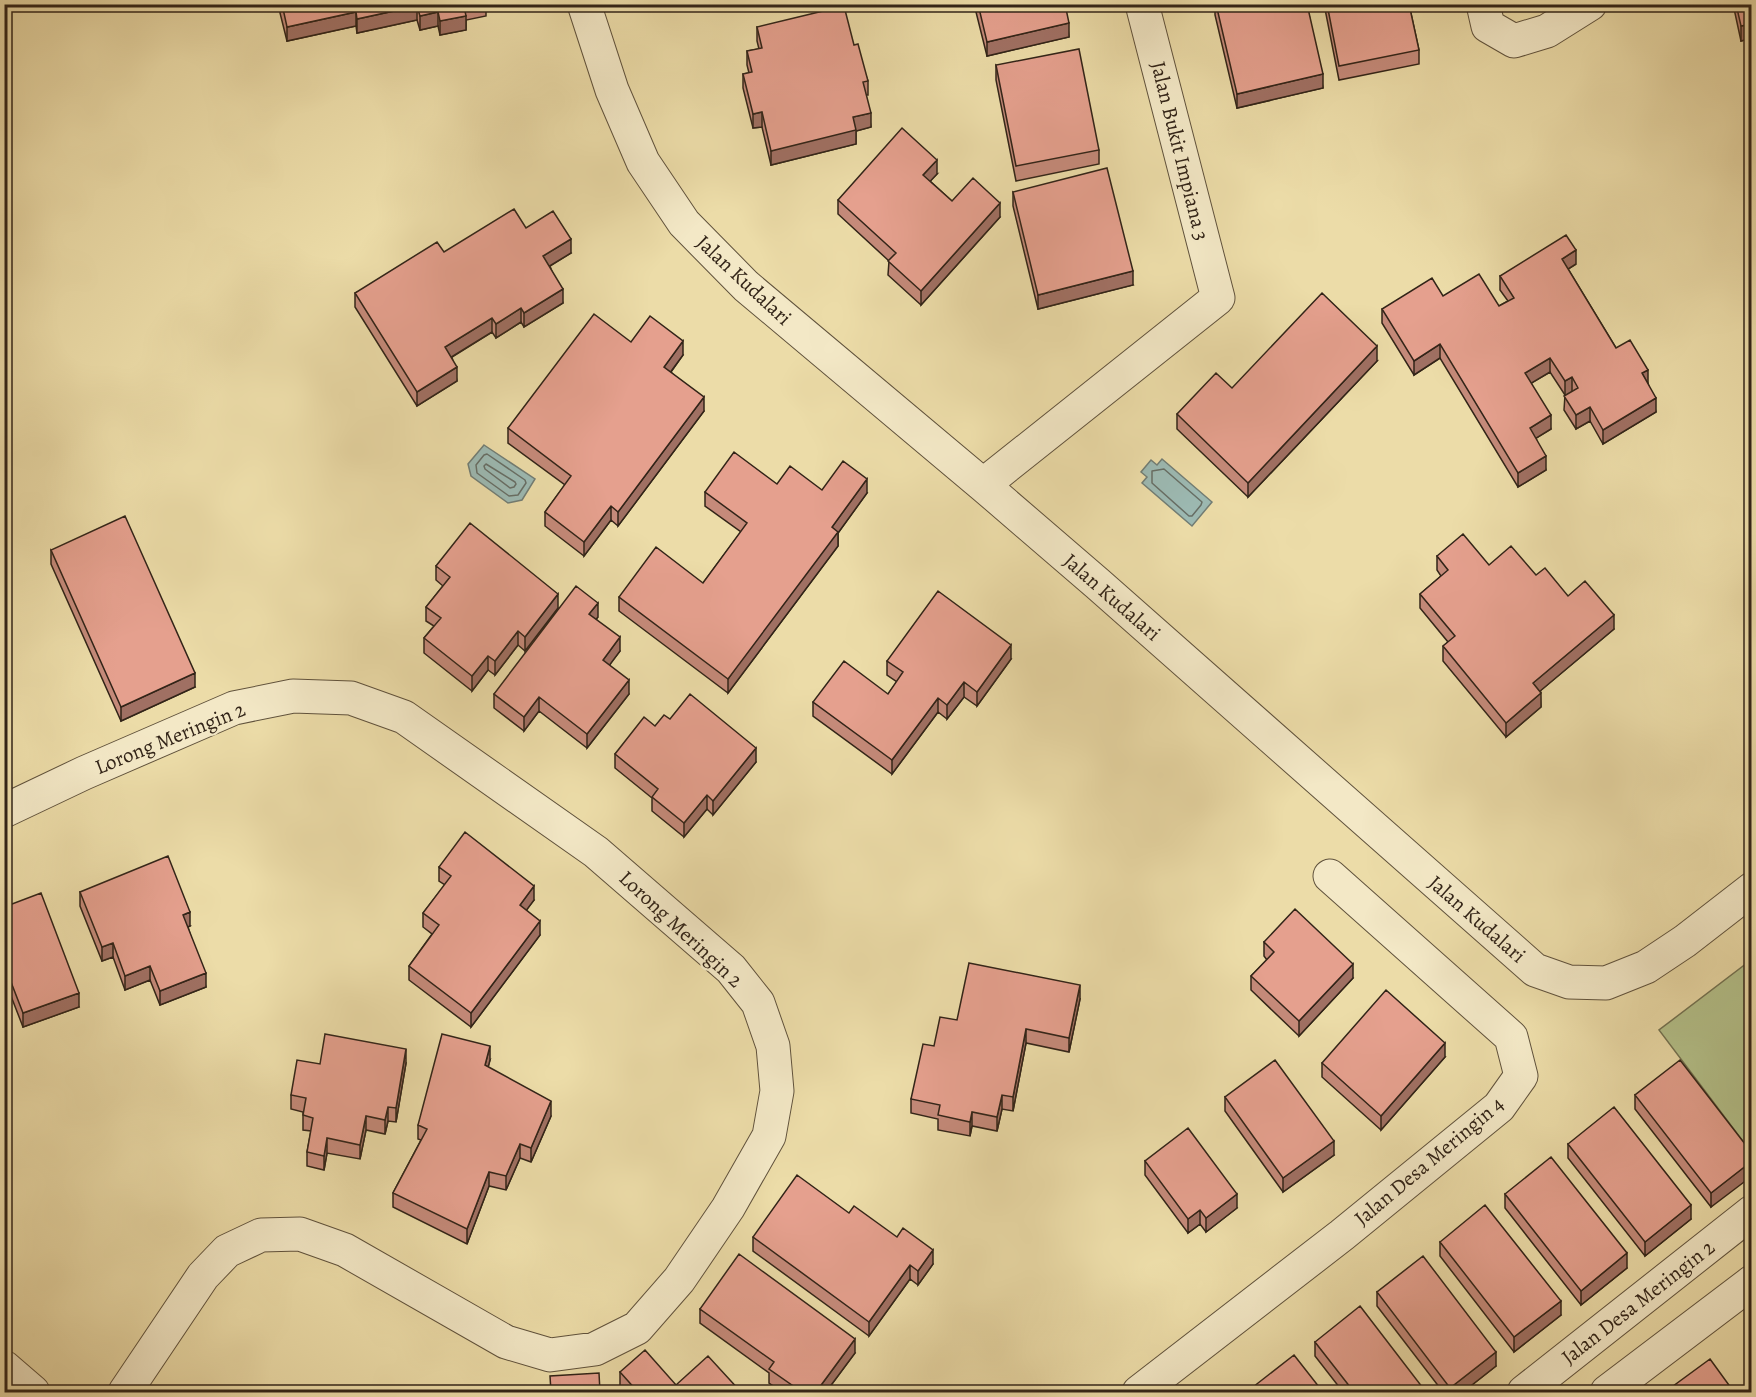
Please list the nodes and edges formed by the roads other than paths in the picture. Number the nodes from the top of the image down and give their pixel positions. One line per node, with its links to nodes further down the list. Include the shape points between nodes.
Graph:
1 (584, 4): 5 (street, Jalan Kudalari, via 612,90 643,162 684,223 746,286)
2 (1142, 4): 5 (street, Jalan Bukit Impiana 3, via 1218,298)
3 (1483, 4): 4 (street, via 1488,26 1514,41 1547,31)
4 (1590, 4)
5 (983, 485): 8 (street, Jalan Kudalari, via 1535,970 1569,982 1606,983 1646,967)
6 (4, 811): 13 (street, Lorong Meringin 2, via 234,708 293,696 351,698 404,717 596,852 731,969 758,1003 773,1046 777,1091 769,1136 728,1208 679,1280 637,1328 595,1349 550,1355 506,1342 345,1250 300,1234 261,1235 227,1251 203,1276)
7 (1330, 876): 14 (street, Jalan Desa Meringin 4, via 1511,1037 1521,1076 1499,1107)
8 (1752, 889)
9 (1752, 1212): 15 (street, Jalan Desa Meringin 2)
10 (1752, 1282): 16 (street)
11 (4, 1367): 12 (street)
12 (33, 1392)
13 (126, 1392)
14 (1139, 1392)
15 (1524, 1392)
16 (1607, 1392)

